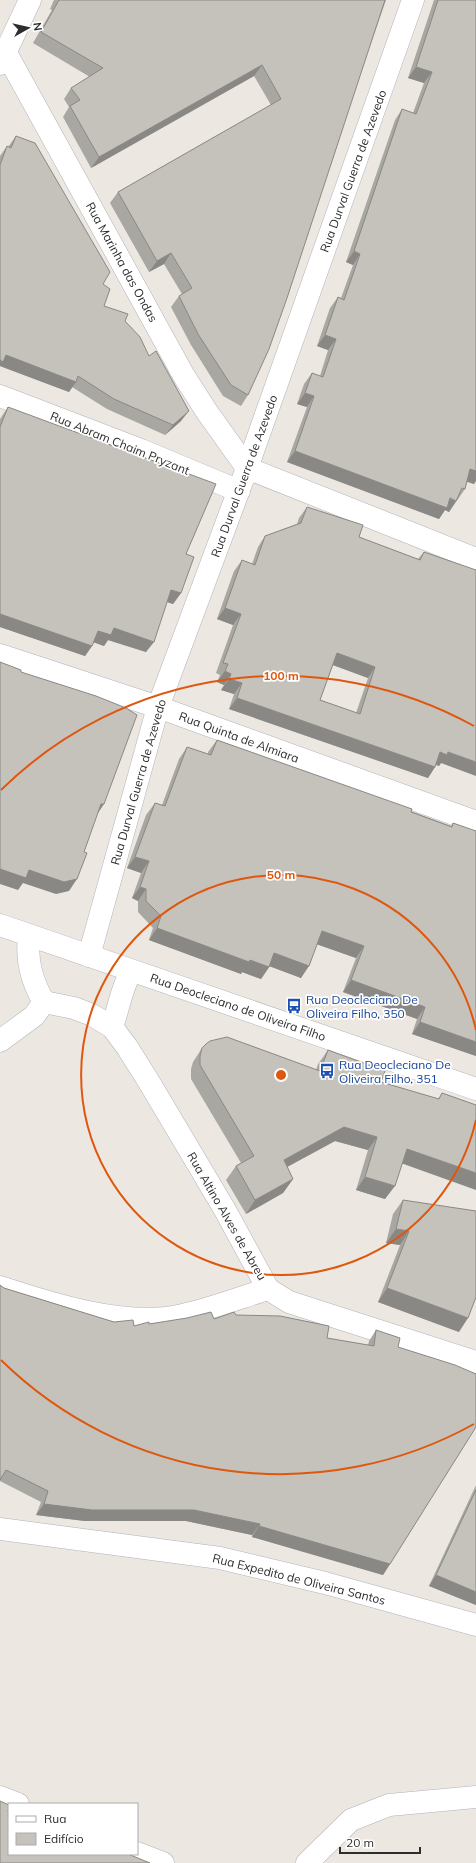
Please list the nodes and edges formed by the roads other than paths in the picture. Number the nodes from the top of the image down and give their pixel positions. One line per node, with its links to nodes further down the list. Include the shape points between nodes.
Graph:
1 (30, 0): 3 (street)
2 (413, 0): 5 (street, Rua Durval Guerra de Azevedo)
3 (3, 57): 5 (street, Rua Marinha das Ondas, via 184,376)
4 (0, 396): 6 (street, Rua Abram Chaim Pryzant)
5 (247, 468): 6 (street, Rua Durval Guerra de Azevedo); 7 (street)
6 (239, 490): 9 (street, Rua Durval Guerra de Azevedo)
7 (476, 559)
8 (0, 655): 9 (street, Rua Quinta de Almiara)
9 (158, 707): 10 (street, Rua Quinta de Almiara); 13 (street, Rua Durval Guerra de Azevedo)
10 (476, 822)
11 (0, 925): 12 (street, Rua Deocleciano de Oliveira Filho)
12 (29, 936): 13 (street, Rua Deocleciano de Oliveira Filho); 15 (street, via 29,964 36,989)
13 (89, 956): 14 (street, Rua Deocleciano de Oliveira Filho)
14 (131, 970): 16 (street, via 122,988); 18 (street, Rua Deocleciano de Oliveira Filho)
15 (44, 1002): 16 (street, via 74,1008); 17 (street, via 34,1016)
16 (112, 1027): 20 (street, Rua Altino Alves de Abreu, via 149,1082 225,1210)
17 (0, 1041)
18 (476, 1089)
19 (0, 1287): 20 (street, via 56,1305 144,1319 178,1316)
20 (268, 1289): 21 (street, Rua Altino Alves de Abreu, via 289,1302)
21 (476, 1362)
22 (0, 1529): 23 (street, Rua Expedito de Oliveira Santos, via 220,1558 325,1583)
23 (476, 1625)
24 (0, 1797): 26 (street)
25 (476, 1797): 29 (street, via 389,1805 351,1820)
26 (15, 1803)
27 (138, 1853): 28 (street)
28 (163, 1863)
29 (307, 1863)

